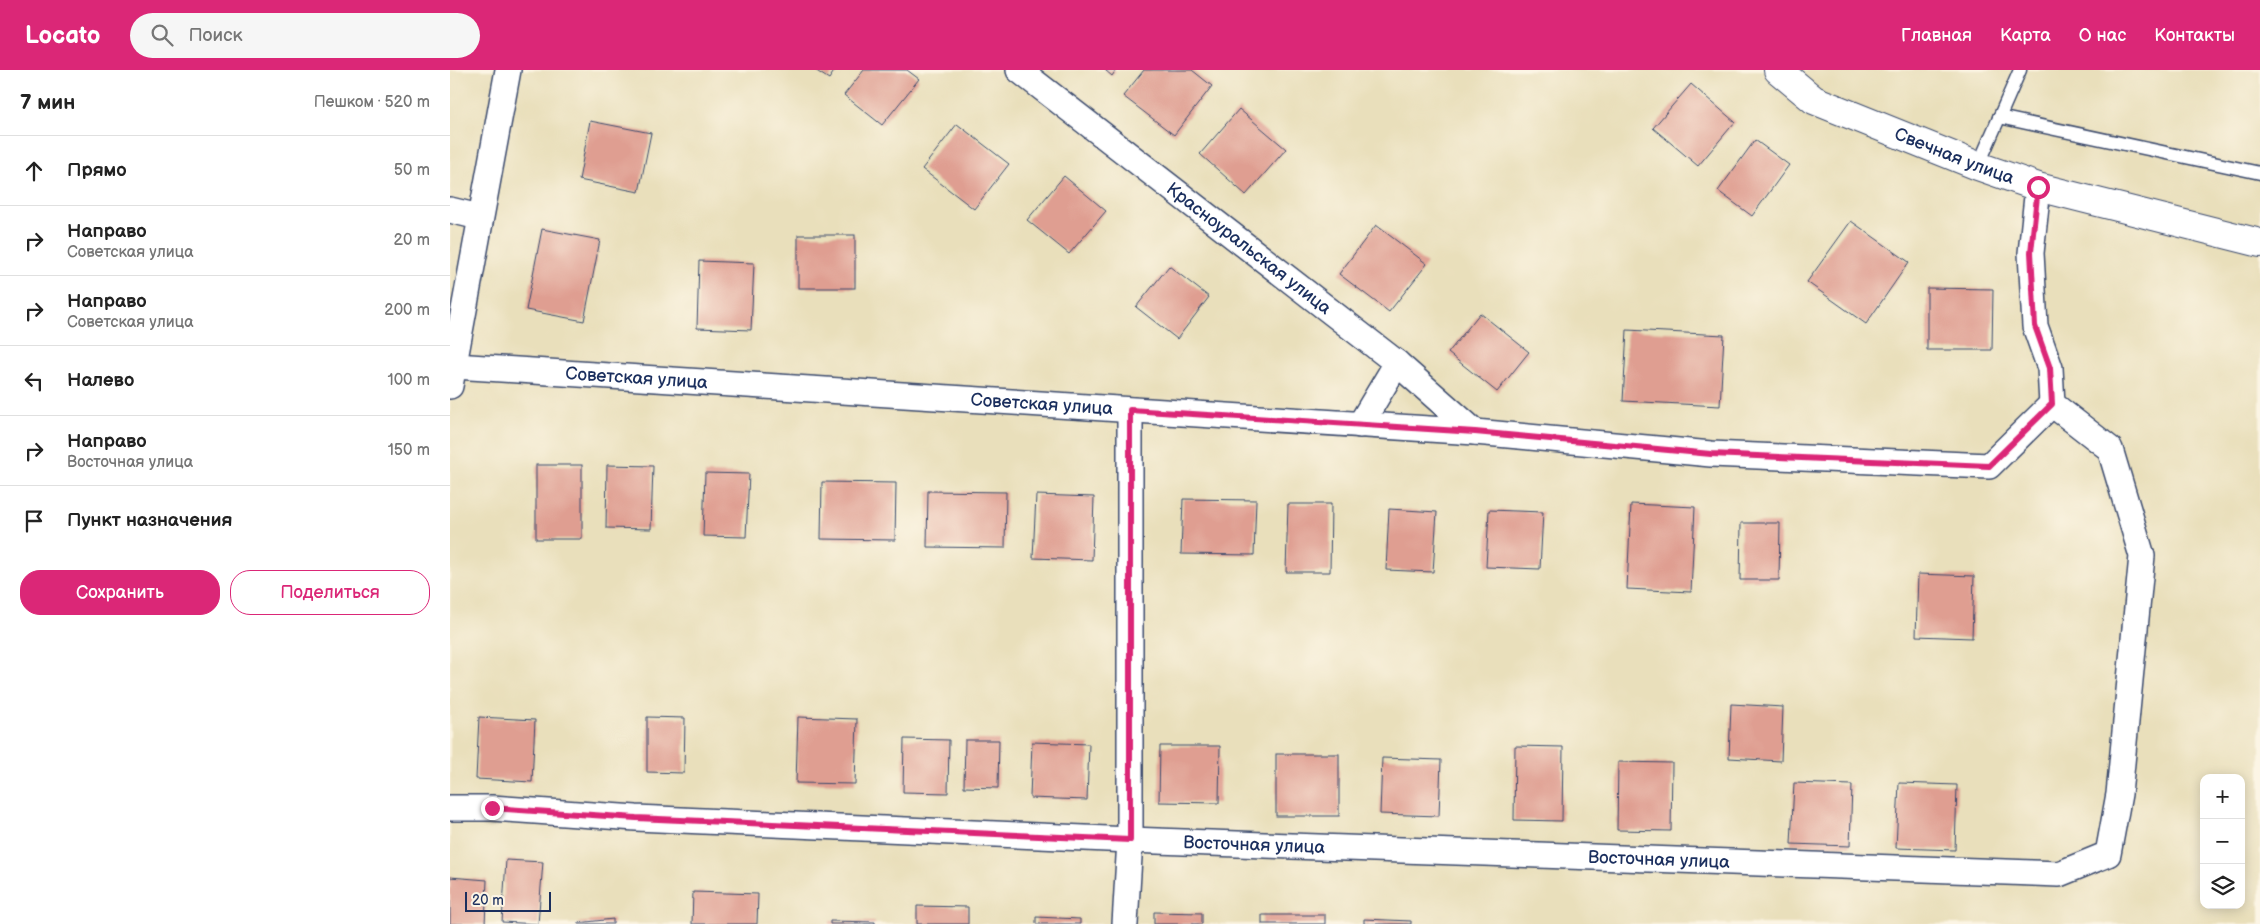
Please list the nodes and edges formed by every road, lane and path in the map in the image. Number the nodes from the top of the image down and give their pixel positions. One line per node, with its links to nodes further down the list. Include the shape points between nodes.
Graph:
1 (508, 70): 10 (street)
2 (1019, 70): 12 (street, Красноуральская улица)
3 (1778, 70): 6 (street, Свечная улица, via 1814,100)
4 (2020, 70): 5 (lane)
5 (1999, 117): 6 (lane); 7 (lane)
6 (1978, 166): 8 (street, Свечная улица)
7 (2260, 173)
8 (2038, 187): 11 (street, Свечная улица); 14 (street, via 2031,252 2035,326 2050,368)
9 (450, 210): 10 (street)
10 (479, 217): 13 (street)
11 (2260, 243)
12 (1397, 363): 16 (street); 17 (street, Красноуральская улица)
13 (452, 376): 15 (street, Советская улица)
14 (2052, 404): 17 (street, Советская улица, via 1989,466 1711,454); 19 (street, Восточная улица, via 2110,449 2142,556 2118,794 2108,854 2058,874)
15 (1130, 410): 16 (street, Советская улица); 19 (street)
16 (1360, 424): 17 (street, Советская улица)
17 (1475, 432)
18 (450, 808): 19 (street, Восточная улица)
19 (1130, 840): 20 (street)
20 (1125, 924)

